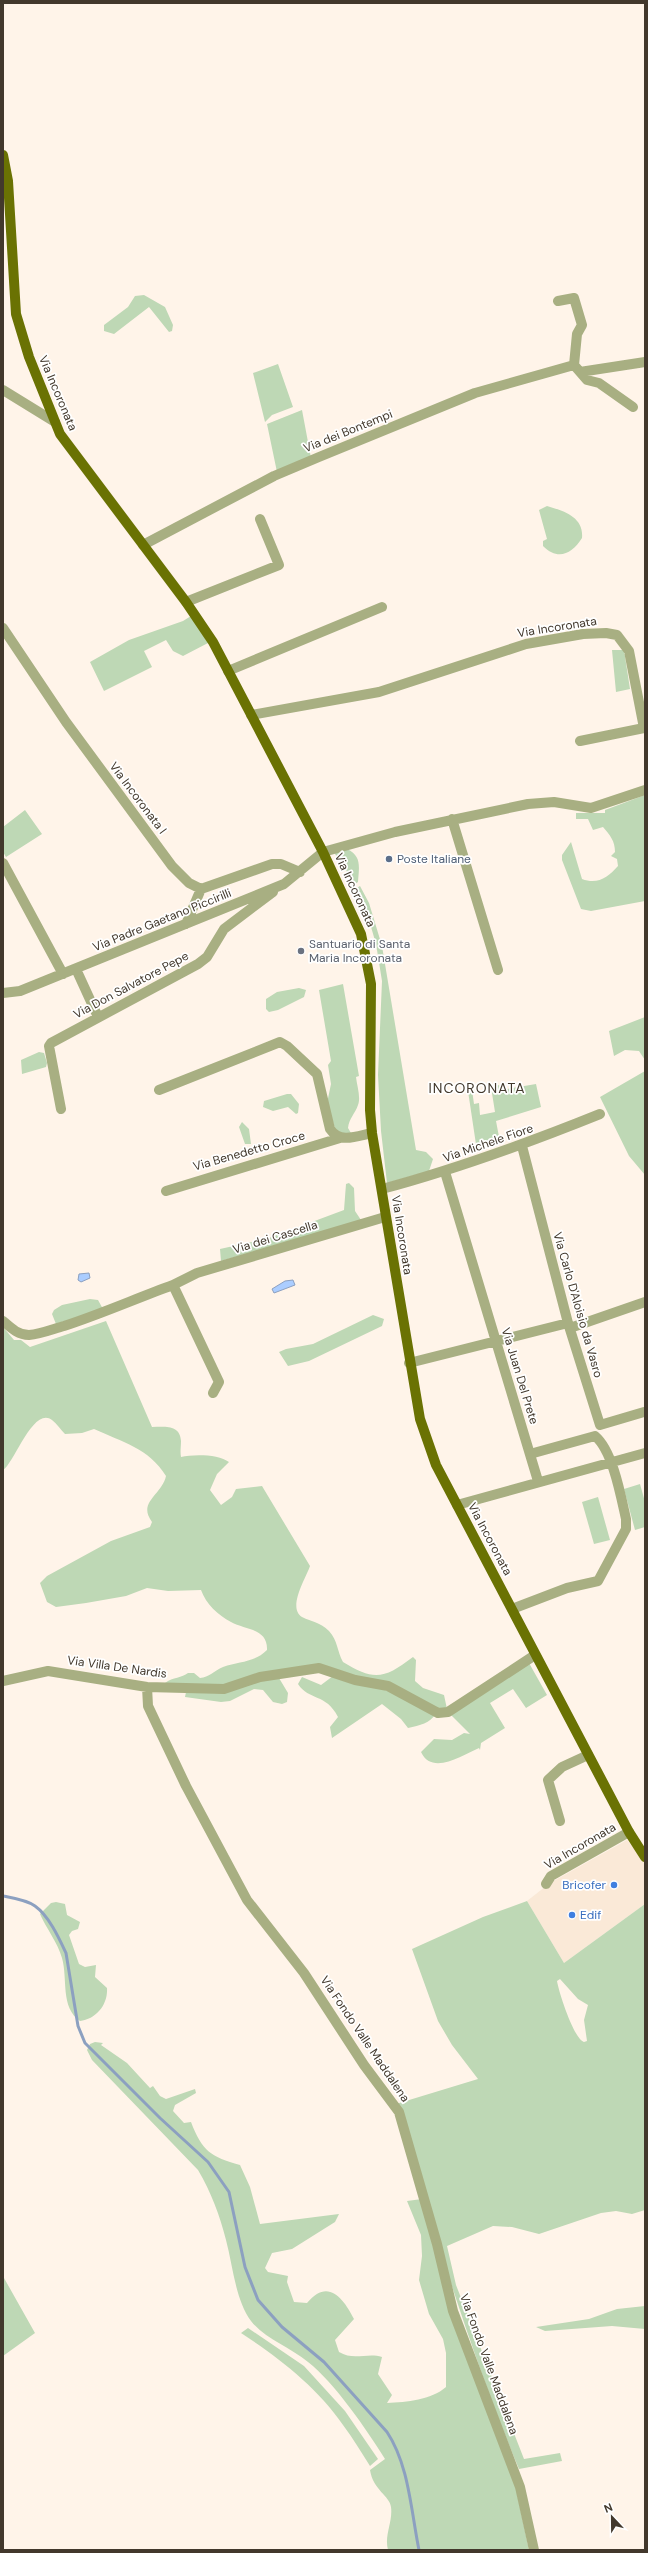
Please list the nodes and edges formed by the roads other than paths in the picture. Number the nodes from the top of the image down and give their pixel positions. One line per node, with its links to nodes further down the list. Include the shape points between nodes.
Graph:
1 (3, 155): 7 (main road, Via Incoronata, via 8,181 16,314)
2 (558, 301): 4 (street, via 574,298 580,314 582,325 577,334)
3 (645, 362): 4 (street, Via dei Bontempi)
4 (577, 369): 6 (street, via 587,380 599,383); 9 (street, Via dei Bontempi, via 475,393 319,456 274,476)
5 (3, 390): 7 (street)
6 (633, 407)
7 (54, 422): 9 (main road, Via Incoronata, via 60,434)
8 (260, 519): 10 (street, via 279,565)
9 (143, 545): 10 (main road, Via Incoronata)
10 (186, 602): 13 (main road, Via Incoronata, via 213,642)
11 (382, 607): 13 (street)
12 (3, 628): 22 (street, Via Incoronata I, via 66,722 172,866 189,883)
13 (228, 671): 14 (main road, Via Incoronata)
14 (252, 714): 15 (street, Via Incoronata, via 379,692 526,644 583,634 617,635 629,652 644,728); 18 (main road, Via Incoronata)
15 (580, 741)
16 (645, 790): 17 (street, Via Incoronata, via 591,808 554,802 528,804)
17 (452, 819): 18 (street, Via Incoronata); 25 (street)
18 (323, 852): 20 (street, Via Padre Gaetano Piccirilli); 32 (main road, Via Incoronata, via 355,917 368,958 372,1011)
19 (3, 863): 26 (street)
20 (300, 872): 21 (street, Via Padre Gaetano Piccirilli); 22 (street, via 291,866 272,864)
21 (284, 884): 23 (street, Via Padre Gaetano Piccirilli); 28 (street, Via Don Salvatore Pepe, via 224,930 207,956 198,964)
22 (201, 889): 23 (street)
23 (186, 924): 24 (street, Via Padre Gaetano Piccirilli)
24 (76, 969): 26 (street, Via Padre Gaetano Piccirilli); 28 (street)
25 (498, 970)
26 (64, 974): 27 (street, Via Padre Gaetano Piccirilli, via 20,991)
27 (3, 993)
28 (98, 1017): 30 (street, Via Don Salvatore Pepe, via 49,1046)
29 (159, 1090): 33 (street, via 280,1042 317,1074 330,1128)
30 (61, 1109)
31 (600, 1114): 34 (street, Via Michele Fiore)
32 (372, 1133): 33 (street, Via Benedetto Croce); 36 (main road, Via Incoronata)
33 (340, 1138): 37 (street, Via Benedetto Croce)
34 (522, 1146): 35 (street, Via Michele Fiore); 42 (street, Via Carlo D'Aloisio da Vasro)
35 (445, 1172): 36 (street, Via Michele Fiore); 43 (street, Via Juan Del Prete)
36 (382, 1189): 38 (main road, Via Incoronata)
37 (166, 1191)
38 (385, 1217): 39 (street, Via dei Cascella, via 197,1274); 44 (main road, Via Incoronata)
39 (173, 1285): 41 (street, Via dei Cascella, via 45,1332 21,1334); 45 (street, via 219,1382)
40 (645, 1302): 42 (street)
41 (3, 1321)
42 (569, 1325): 43 (street); 46 (street, Via Carlo D'Aloisio da Vasro, via 600,1425)
43 (496, 1342): 44 (street); 48 (street, Via Juan Del Prete)
44 (409, 1363): 51 (main road, Via Incoronata, via 420,1419 436,1465)
45 (213, 1393)
46 (644, 1412)
47 (645, 1453): 49 (street)
48 (530, 1454): 49 (street, via 595,1436 602,1442); 50 (street, Via Juan Del Prete)
49 (610, 1463): 50 (street); 52 (street, via 625,1512 626,1529 601,1578)
50 (538, 1481): 51 (street)
51 (457, 1505): 52 (main road, Via Incoronata)
52 (512, 1609): 53 (main road, Via Incoronata)
53 (535, 1655): 55 (street, Via Villa De Nardis, via 448,1712 438,1713 388,1686 355,1680 319,1668 260,1677 224,1689); 56 (main road, Via Incoronata)
54 (3, 1681): 55 (street, Via Villa De Nardis, via 48,1671)
55 (147, 1687): 62 (street, Via Fondo Valle Maddalena, via 148,1706 247,1900 304,1973 364,2065 399,2112 438,2244 453,2311 520,2487)
56 (588, 1755): 57 (street, via 562,1767 548,1780); 58 (main road, Via Incoronata)
57 (560, 1821)
58 (629, 1832): 59 (main road, Via Incoronata); 61 (street, Via Incoronata, via 551,1876)
59 (642, 1847): 60 (main road, Via Incoronata)
60 (645, 1857)
61 (546, 1884)
62 (534, 2550)

